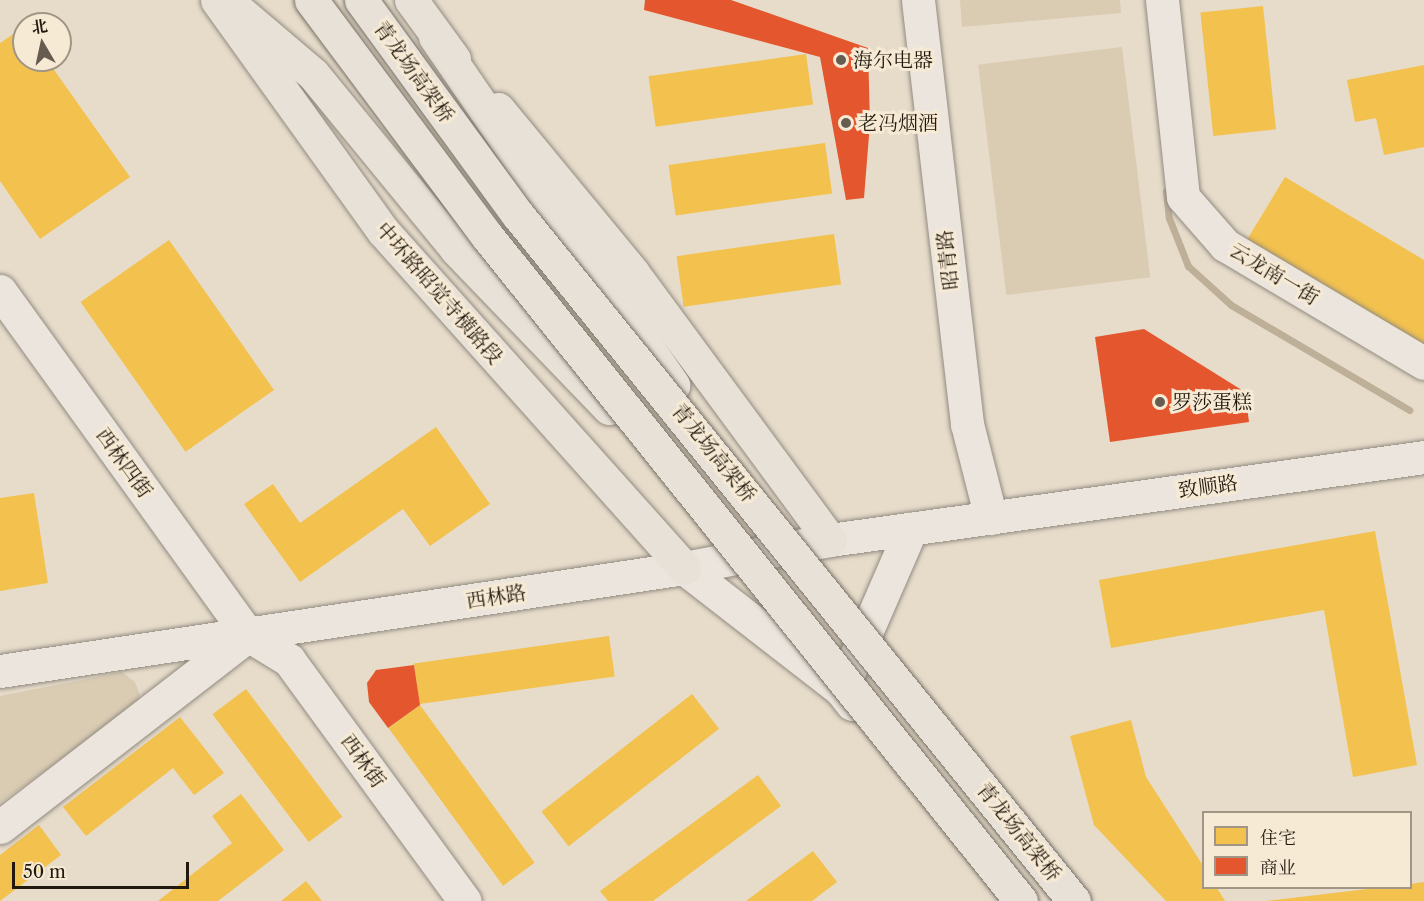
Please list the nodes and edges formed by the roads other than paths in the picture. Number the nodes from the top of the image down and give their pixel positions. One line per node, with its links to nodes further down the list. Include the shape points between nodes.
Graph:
1 (217, 0): 17 (main road, 中环路昭觉寺横路段, via 383,231)
2 (226, 0): 13 (main road, bridge, via 313,74 456,249)
3 (311, 0): 13 (main road, 青龙场高架桥, bridge, via 487,236)
4 (361, 0): 12 (main road, 青龙场高架桥, bridge, via 518,215)
5 (411, 0): 8 (main road)
6 (918, 0): 14 (street, 昭青路, via 967,424)
7 (1162, 0): 10 (street, 云龙南一街, via 1184,197 1224,246)
8 (435, 37): 12 (main road, bridge); 16 (main road, via 542,159 633,273)
9 (0, 291): 18 (street, 西林四街)
10 (1424, 363)
11 (1424, 456): 14 (street, 致顺路)
12 (743, 488): 25 (main road, 青龙场高架桥, bridge)
13 (706, 508): 24 (main road, 青龙场高架桥, bridge)
14 (991, 518): 15 (street, 西林路)
15 (911, 529): 16 (street, 西林路); 20 (street)
16 (830, 540): 17 (street, 西林路)
17 (684, 568): 18 (street, 西林路); 20 (street)
18 (248, 635): 19 (street, 西林路); 21 (street); 22 (street, 西林街, via 289,660)
19 (0, 671)
20 (841, 690): 23 (street)
21 (0, 827)
22 (465, 901)
23 (1012, 901)
24 (1021, 901)
25 (1074, 901)

